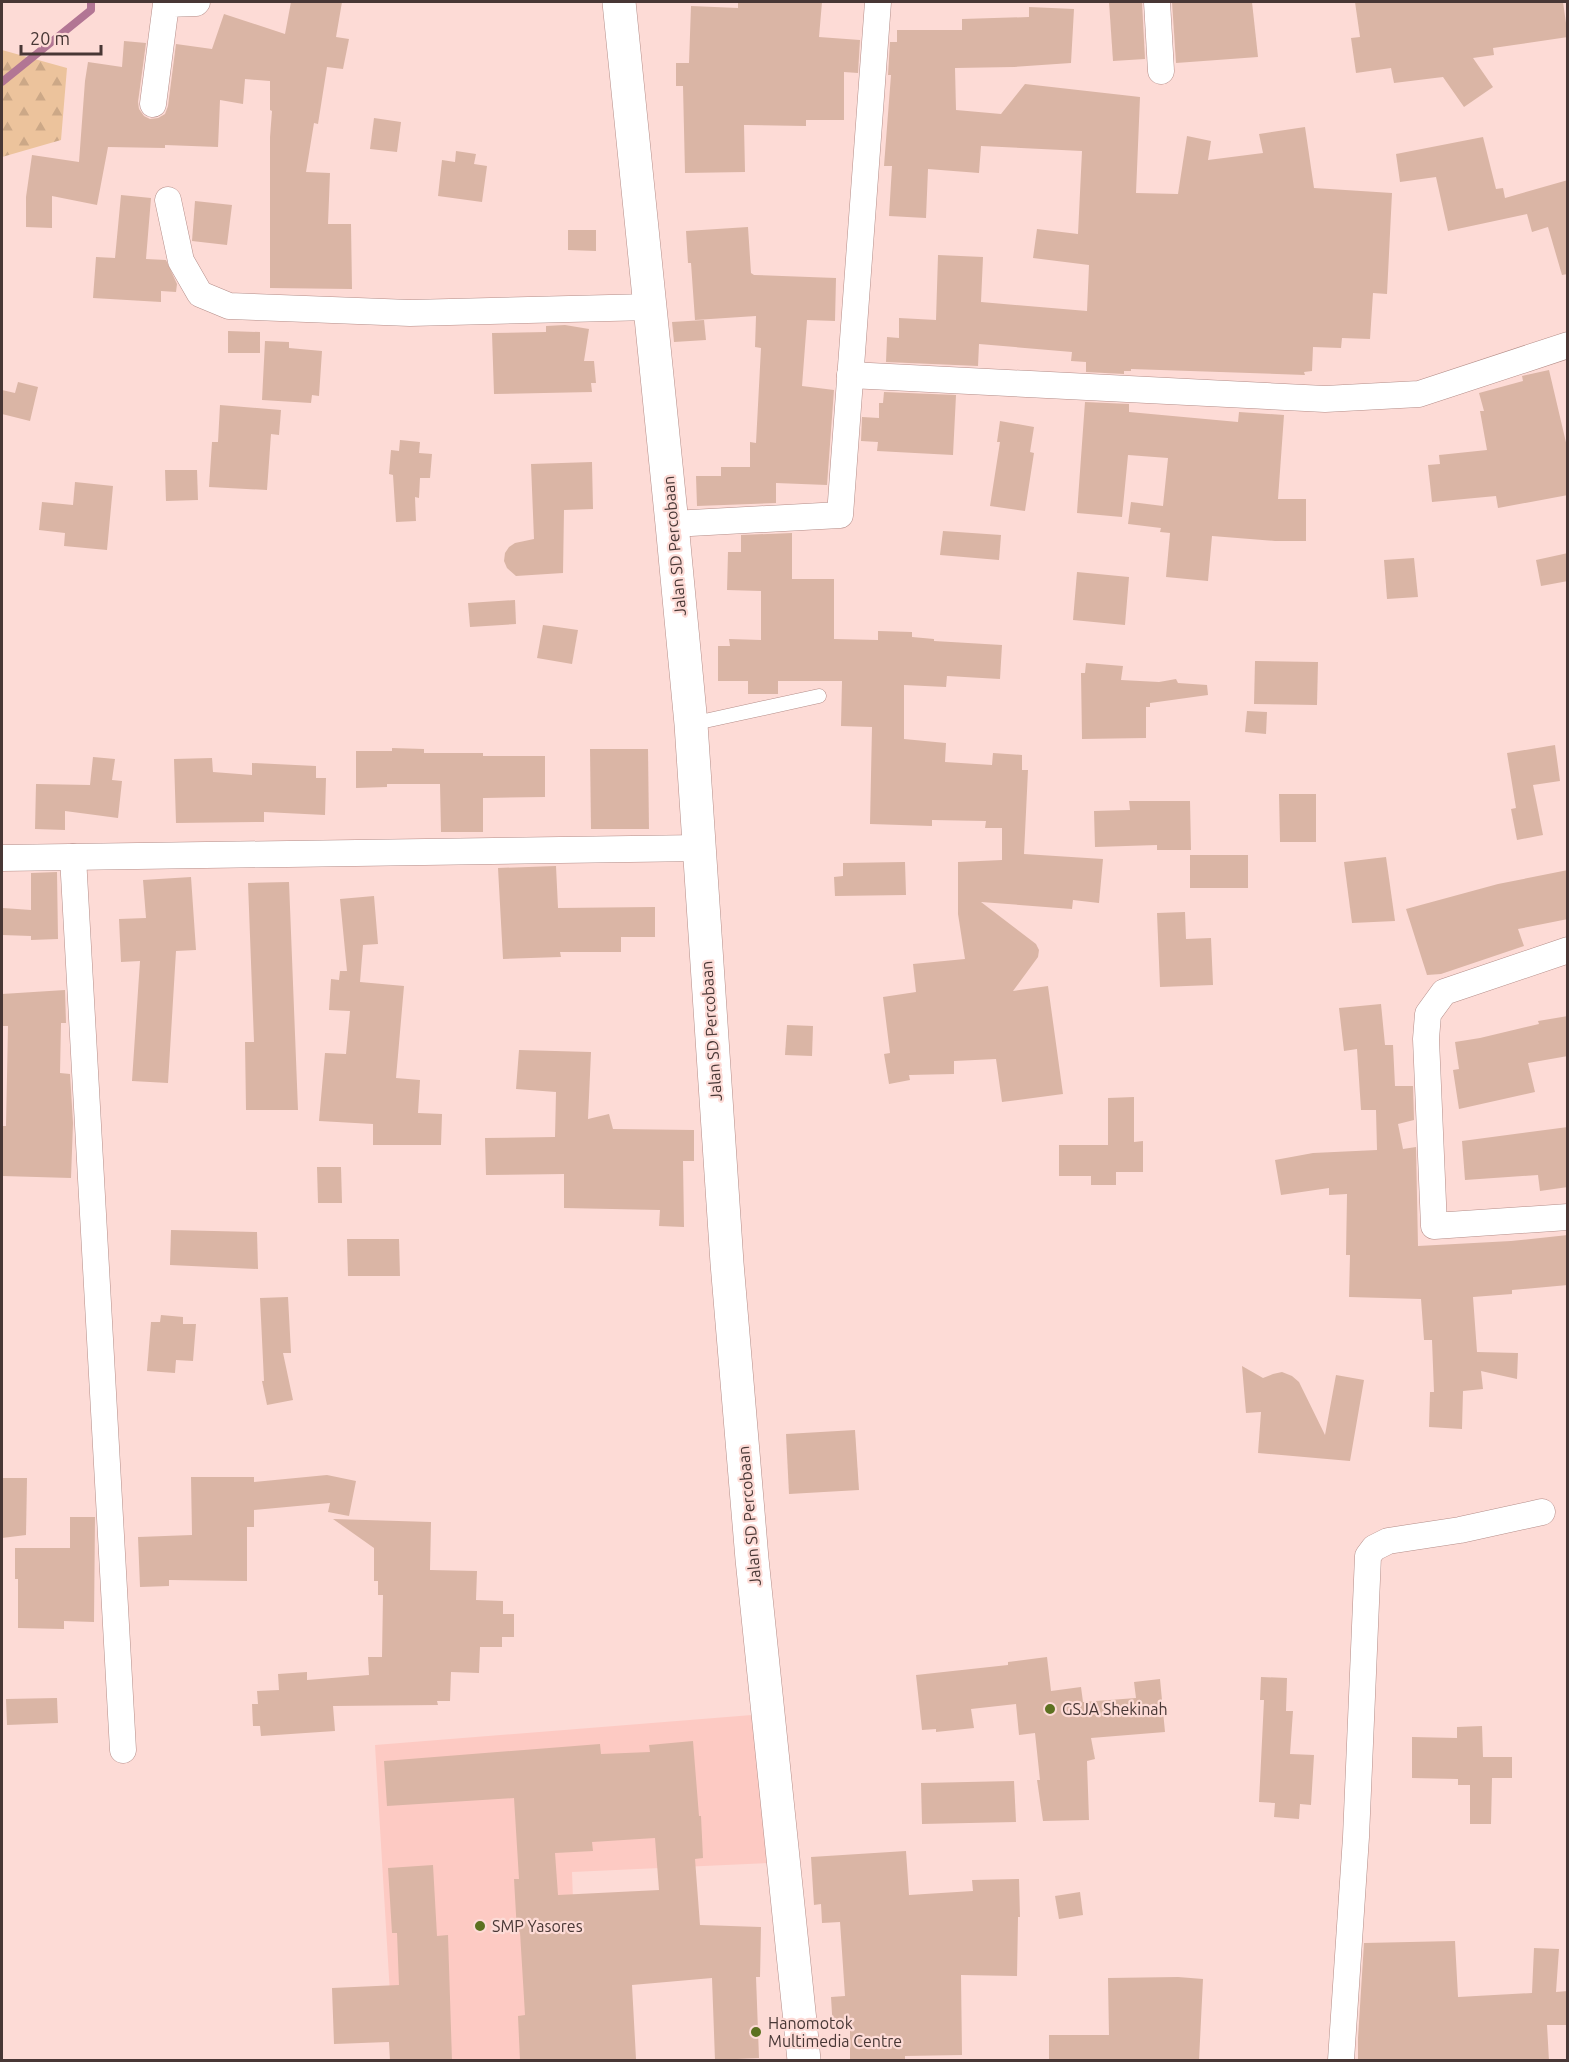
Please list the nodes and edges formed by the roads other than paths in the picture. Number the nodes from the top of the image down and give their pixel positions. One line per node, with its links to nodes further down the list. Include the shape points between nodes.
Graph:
1 (197, 2): 6 (street, via 166,4)
2 (619, 2): 8 (street, Jalan SD Percobaan)
3 (882, 2): 10 (street)
4 (1157, 2): 5 (street)
5 (1161, 71)
6 (153, 104)
7 (168, 200): 8 (street, via 181,261 200,294 229,306 410,313)
8 (650, 307): 11 (street, Jalan SD Percobaan)
9 (1568, 345): 10 (street, via 1419,394 1325,399)
10 (850, 375): 11 (street, via 840,515)
11 (672, 524): 13 (street, Jalan SD Percobaan)
12 (819, 696): 13 (lane)
13 (691, 724): 14 (street, Jalan SD Percobaan)
14 (700, 848): 15 (street); 21 (street, Jalan SD Percobaan, via 727,1263 752,1559)
15 (73, 857): 16 (street); 20 (street)
16 (2, 858)
17 (1568, 950): 18 (street, via 1444,992 1428,1014 1426,1039 1434,1226)
18 (1568, 1217)
19 (1542, 1512): 22 (street, via 1388,1541 1368,1556 1356,1837)
20 (123, 1750)
21 (804, 2061)
22 (1341, 2061)

